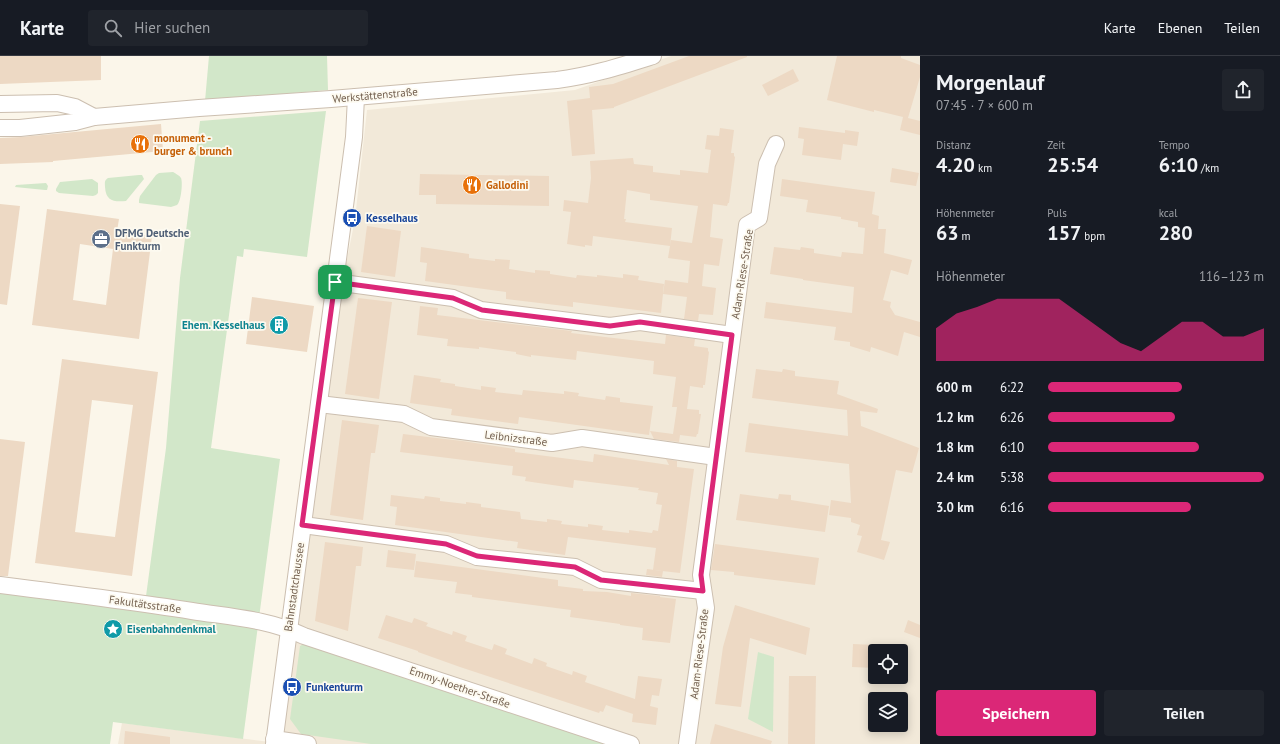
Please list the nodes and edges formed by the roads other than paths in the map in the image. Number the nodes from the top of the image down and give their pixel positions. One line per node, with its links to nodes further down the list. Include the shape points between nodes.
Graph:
1 (653, 56): 2 (street, Werkstättenstraße, via 582,77)
2 (356, 97): 4 (street, Werkstättenstraße); 7 (street, Bahnstadtchaussee, via 354,137)
3 (0, 104): 4 (street, via 57,104 75,107)
4 (94, 117): 5 (street, Werkstättenstraße, via 75,122)
5 (0, 128)
6 (776, 144): 8 (street, Adam-Riese-Straße, via 766,164 759,218 747,225)
7 (335, 282): 8 (street, via 453,298 489,311 610,326 640,322); 9 (street, Bahnstadtchaussee)
8 (732, 335): 10 (street, Adam-Riese-Straße)
9 (319, 404): 10 (street, Leibnizstraße, via 404,414 431,427 552,443 582,438); 11 (street, Bahnstadtchaussee)
10 (716, 457): 13 (street, Adam-Riese-Straße, via 701,575)
11 (302, 525): 13 (street, via 446,544 477,556 575,567 601,580); 14 (street, Bahnstadtchaussee)
12 (0, 585): 14 (street, Fakultätsstraße, via 136,602 263,621)
13 (703, 591): 18 (street, Adam-Riese-Straße, via 706,608)
14 (289, 628): 15 (street, Bahnstadtchaussee); 17 (street, Emmy-Noether-Straße, via 304,636)
15 (274, 741): 16 (street)
16 (308, 744)
17 (631, 744)
18 (687, 744)

